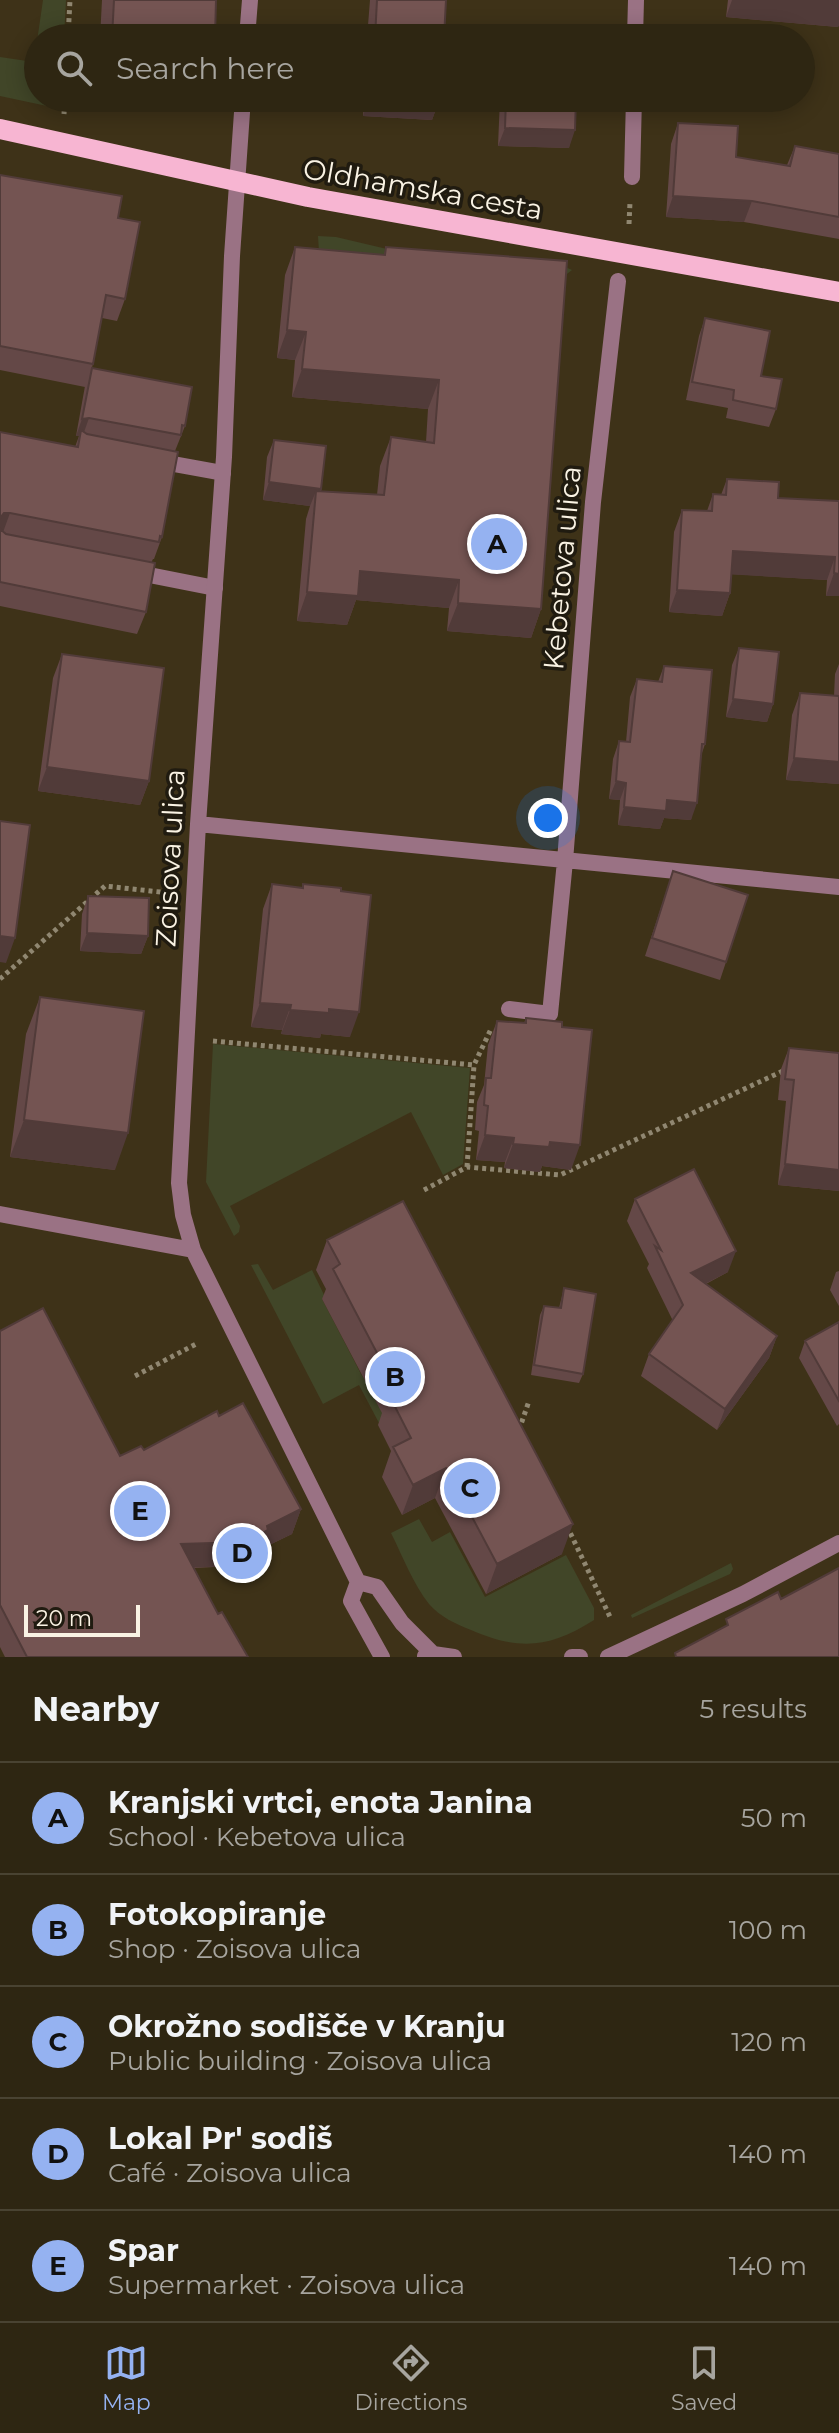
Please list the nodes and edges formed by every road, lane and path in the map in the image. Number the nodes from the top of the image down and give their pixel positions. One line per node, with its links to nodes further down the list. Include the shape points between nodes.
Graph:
1 (70, 0): 4 (path)
2 (250, 0): 5 (street)
3 (636, 0): 6 (street)
4 (69, 24)
5 (248, 24)
6 (635, 24)
7 (64, 112): 10 (path)
8 (242, 112): 13 (street, Zoisova ulica)
9 (634, 112): 12 (street)
10 (64, 115)
11 (0, 129): 13 (main road, Oldhamska cesta)
12 (632, 177)
13 (238, 183): 15 (main road, Oldhamska cesta); 17 (street, Zoisova ulica)
14 (618, 281): 21 (street, Kebetova ulica, via 593,502)
15 (839, 292)
16 (140, 457): 17 (street)
17 (223, 473): 19 (street, Zoisova ulica)
18 (118, 569): 19 (street)
19 (215, 588): 20 (street, Zoisova ulica)
20 (198, 824): 21 (street); 32 (street, Zoisova ulica, via 179,1168)
21 (565, 861): 22 (street); 25 (street, Kebetova ulica, via 550,1014)
22 (839, 887)
23 (174, 894): 24 (path, via 105,886)
24 (0, 979)
25 (509, 1009): 27 (path, via 502,1008)
26 (208, 1040): 27 (path)
27 (474, 1065): 29 (path)
28 (789, 1069): 29 (path, via 560,1175)
29 (467, 1167): 30 (path)
30 (424, 1190)
31 (0, 1214): 32 (street)
32 (193, 1250): 39 (street, Zoisova ulica)
33 (198, 1343): 34 (path)
34 (135, 1376)
35 (529, 1401): 36 (path)
36 (516, 1436)
37 (562, 1518): 40 (path)
38 (839, 1543): 46 (street)
39 (358, 1582): 41 (street, Zoisova ulica, via 377,1587); 42 (street, Zoisova ulica, via 351,1601)
40 (611, 1619)
41 (428, 1656): 43 (street)
42 (382, 1657)
43 (454, 1657)
44 (572, 1657): 45 (street)
45 (580, 1657)
46 (608, 1657)

